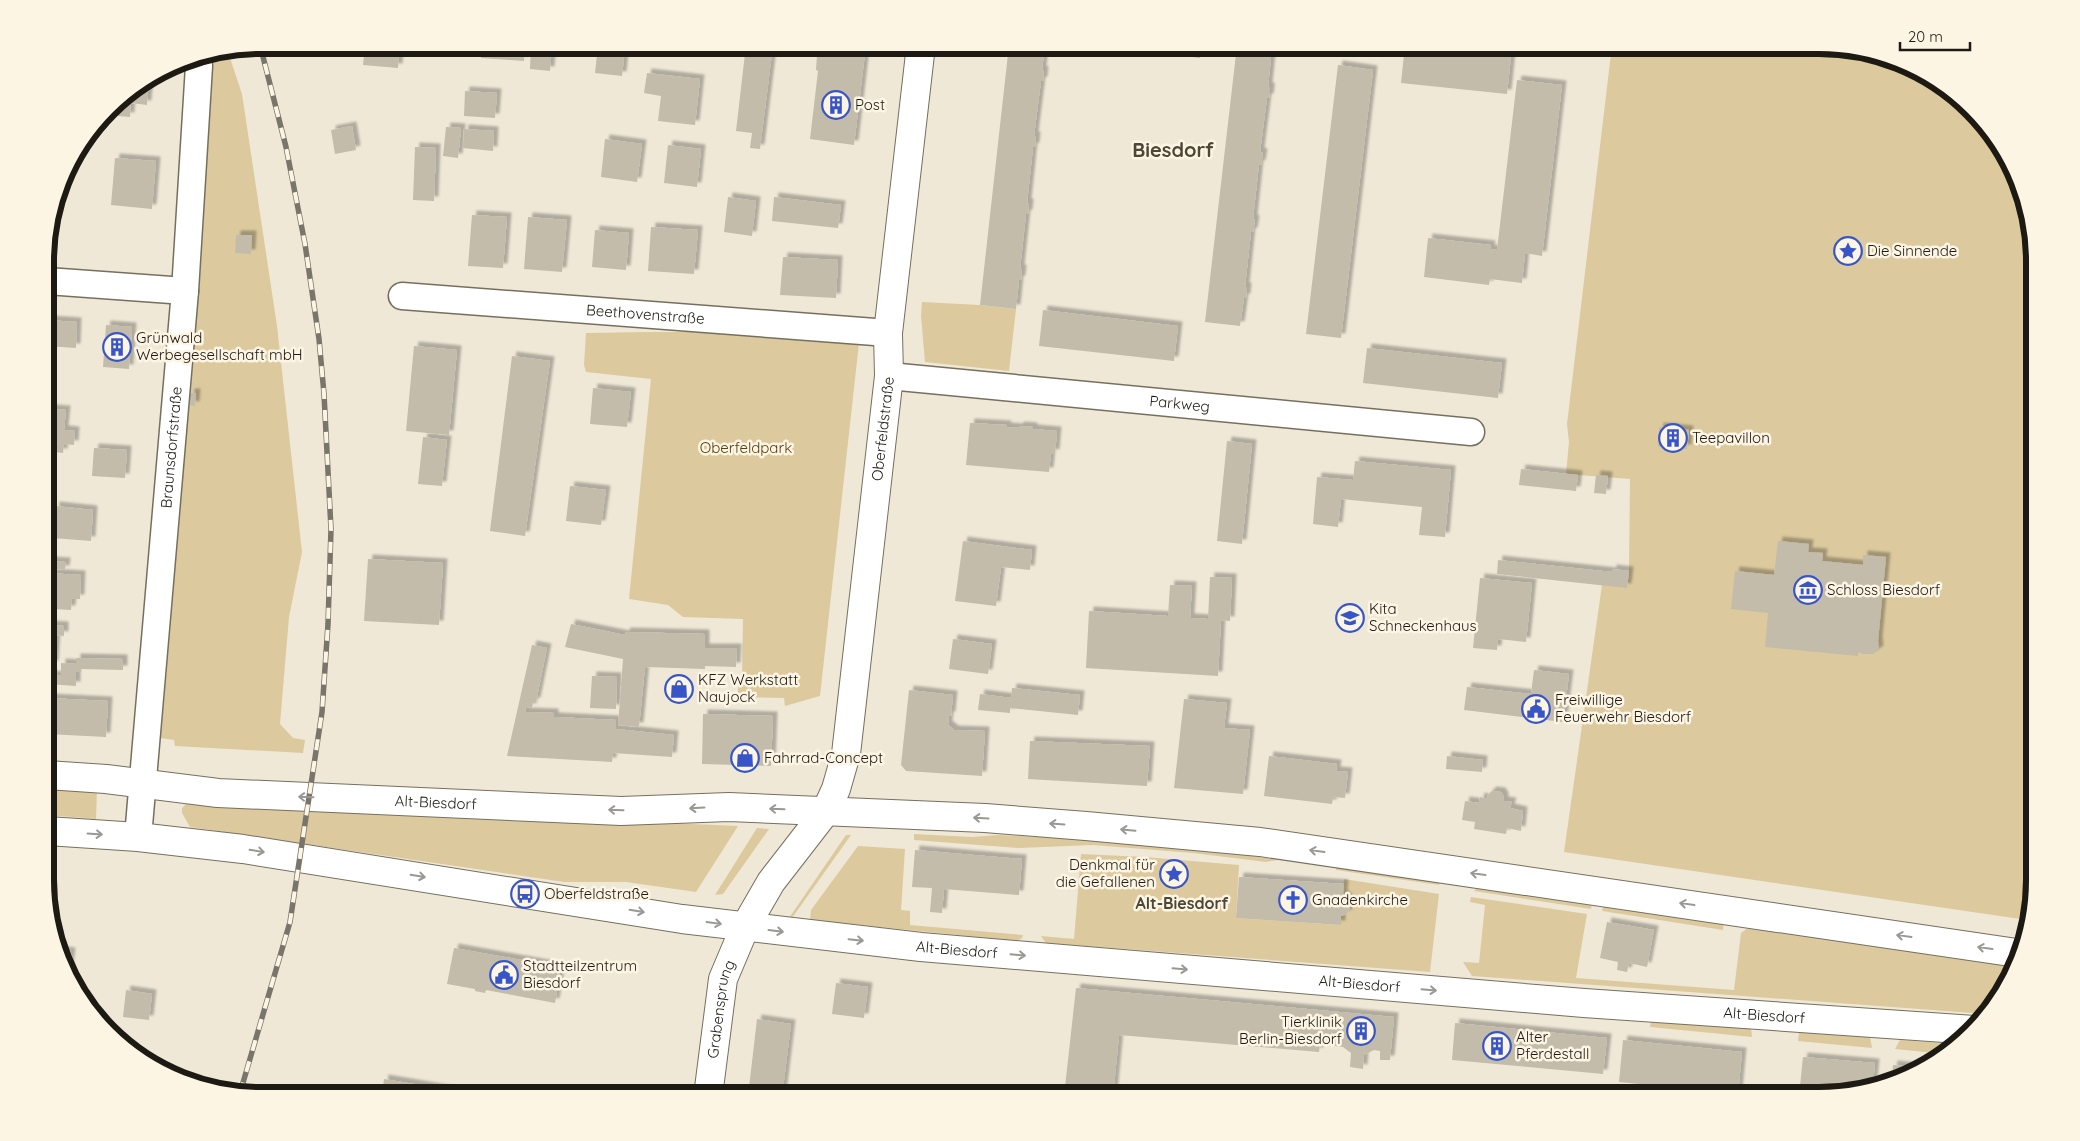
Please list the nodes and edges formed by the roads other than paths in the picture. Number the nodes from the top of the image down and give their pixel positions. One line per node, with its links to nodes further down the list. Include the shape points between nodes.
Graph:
1 (919, 54): 6 (main road, Oberfeldstraße)
2 (198, 64): 4 (street, Braunsdorfstraße)
3 (54, 282): 4 (street)
4 (184, 291): 10 (street, Braunsdorfstraße)
5 (402, 296): 6 (street, Beethovenstraße)
6 (888, 333): 7 (main road, Oberfeldstraße)
7 (889, 376): 8 (street, Parkweg); 11 (main road, Oberfeldstraße, via 846,754)
8 (1471, 432)
9 (54, 775): 10 (main road, Alt-Biesdorf)
10 (144, 784): 11 (main road, Alt-Biesdorf, one-way to 10, via 729,807 602,810 218,793); 13 (street, Braunsdorfstraße)
11 (826, 811): 14 (main road, via 771,882); 15 (main road, Alt-Biesdorf, one-way to 11, via 1260,842 985,818)
12 (54, 831): 13 (main road, Alt-Biesdorf, one-way to 13)
13 (138, 837): 14 (main road, Alt-Biesdorf, one-way to 14, via 243,848)
14 (745, 927): 16 (main road, Alt-Biesdorf, one-way to 16, via 921,948); 17 (main road, Grabensprung, via 723,979)
15 (2013, 952)
16 (1964, 1029)
17 (709, 1087)

